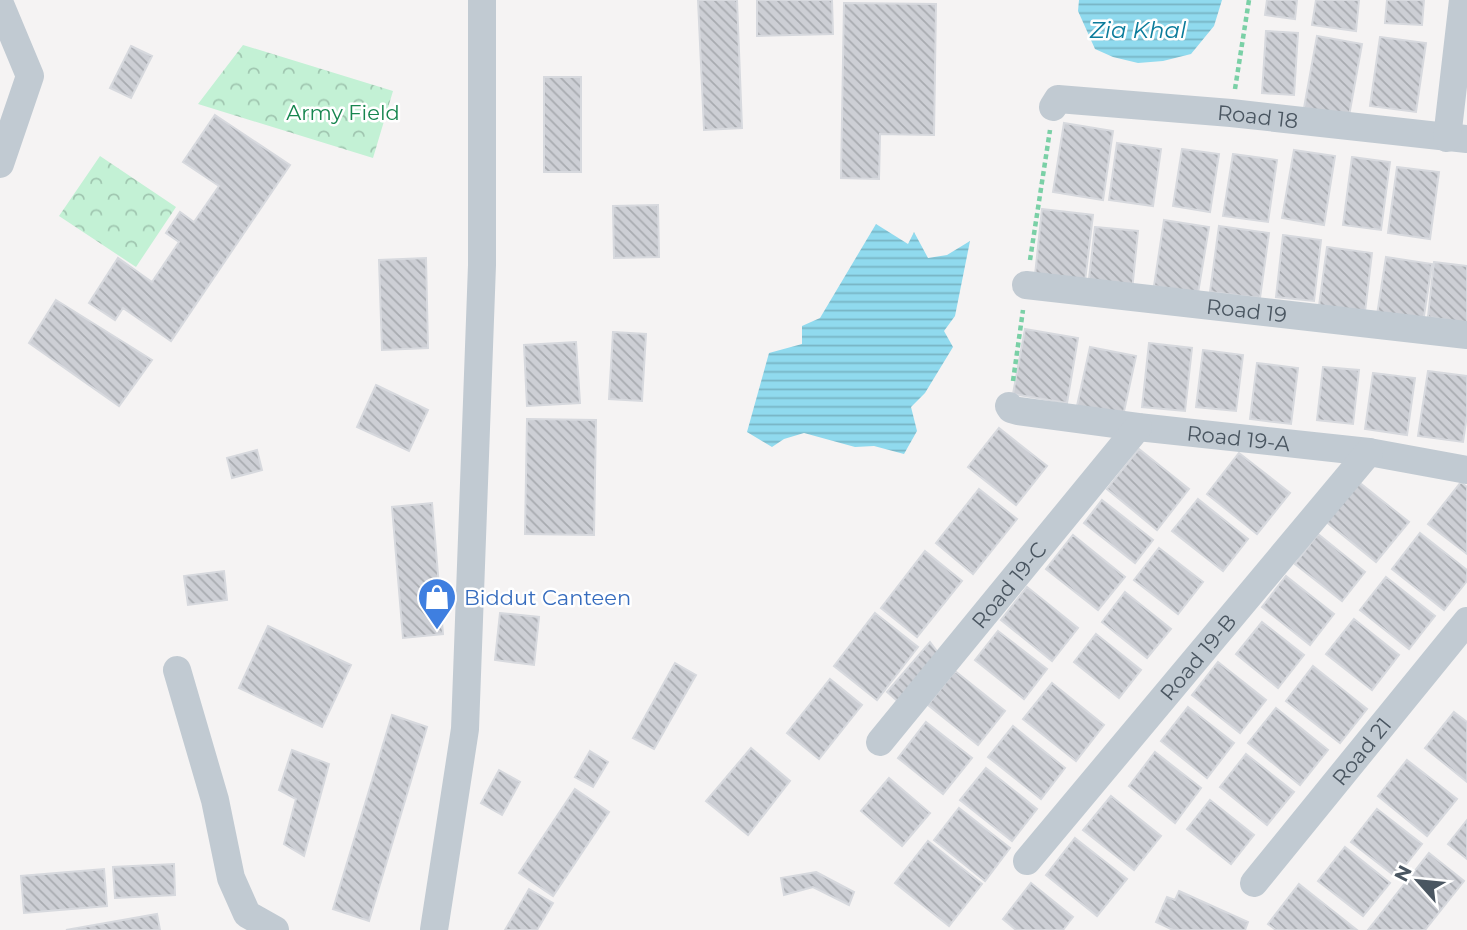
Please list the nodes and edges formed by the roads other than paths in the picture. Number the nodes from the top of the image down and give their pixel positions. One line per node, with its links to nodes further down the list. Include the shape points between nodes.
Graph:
1 (482, 0): 19 (street, via 482,265 465,729)
2 (1463, 0): 5 (street)
3 (0, 4): 6 (street, via 30,76)
4 (1053, 107): 5 (street, Road 18, via 1058,99)
5 (1457, 139)
6 (0, 164)
7 (1026, 285): 8 (street, Road 19)
8 (1467, 335)
9 (1009, 406): 10 (street, Road 19-A)
10 (1138, 427): 11 (street, Road 19-A); 15 (street, Road 19-C)
11 (1369, 452): 12 (street, Road 19-A); 16 (street, Road 19-B)
12 (1467, 470)
13 (1467, 621): 17 (street, Road 21)
14 (177, 670): 18 (street, via 215,800 231,878 247,915)
15 (880, 742)
16 (1027, 861)
17 (1254, 883)
18 (275, 930)
19 (434, 930)

